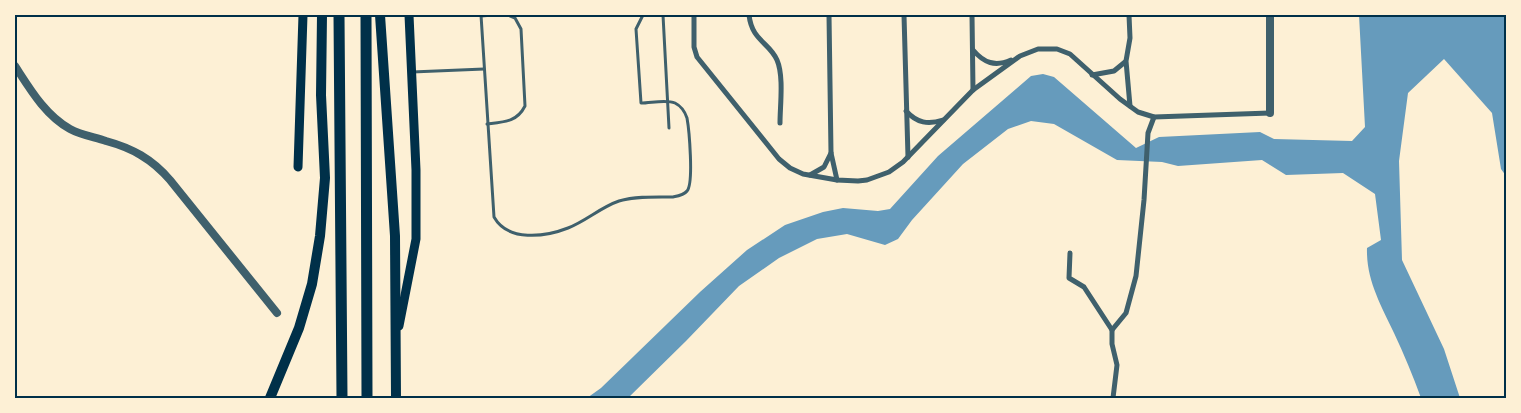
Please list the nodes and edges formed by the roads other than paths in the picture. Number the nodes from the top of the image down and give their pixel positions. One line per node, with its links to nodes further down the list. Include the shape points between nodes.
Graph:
1 (303, 15): 38 (main road)
2 (322, 15): 45 (highway, via 325,178 320,236 312,284 299,328)
3 (339, 15): 46 (highway)
4 (366, 15): 47 (highway)
5 (380, 15): 44 (highway, via 395,236)
6 (409, 15): 24 (main road)
7 (481, 15): 8 (lane); 23 (lane)
8 (493, 15)
9 (508, 15): 34 (lane, via 515,18 521,29 525,106 513,120)
10 (643, 15): 27 (lane, via 636,29 640,103)
11 (663, 15): 27 (lane)
12 (694, 15): 39 (street, via 694,47 700,61 784,164)
13 (749, 15): 33 (street, via 753,31 779,65)
14 (829, 15): 36 (street)
15 (904, 15): 29 (street)
16 (972, 15): 19 (street)
17 (1130, 15): 21 (street)
18 (1270, 15): 30 (street)
19 (972, 50): 20 (street, via 982,60 993,64); 26 (street)
20 (1020, 56): 25 (street, via 1038,49 1063,50); 26 (street)
21 (1126, 62): 25 (street, via 1114,71); 28 (street)
22 (15, 66): 42 (street, via 32,93 71,130 125,146 154,162)
23 (484, 69): 24 (lane); 34 (lane)
24 (410, 72): 44 (main road, via 416,239)
25 (1092, 75): 28 (street)
26 (973, 90): 32 (street)
27 (668, 102): 34 (lane, via 675,103 687,117 691,181 687,191 673,197 622,200 567,229 540,234 513,233 498,224 494,217); 35 (lane)
28 (1130, 106): 31 (street)
29 (906, 111): 32 (street, via 919,122); 37 (street)
30 (1270, 113): 31 (street)
31 (1154, 117): 43 (street, via 1148,134 1136,276 1126,313)
32 (946, 119): 37 (street)
33 (780, 123)
34 (487, 124)
35 (669, 128)
36 (831, 153): 39 (street, via 824,167); 40 (street)
37 (908, 157): 40 (street, via 896,168 874,178 858,182)
38 (298, 167)
39 (809, 175): 40 (street)
40 (836, 180)
41 (1070, 253): 43 (street, via 1069,278 1084,287)
42 (277, 313)
43 (1112, 330): 49 (street, via 1117,365)
44 (396, 336): 48 (highway)
45 (270, 398)
46 (342, 398)
47 (367, 398)
48 (396, 398)
49 (1113, 398)

